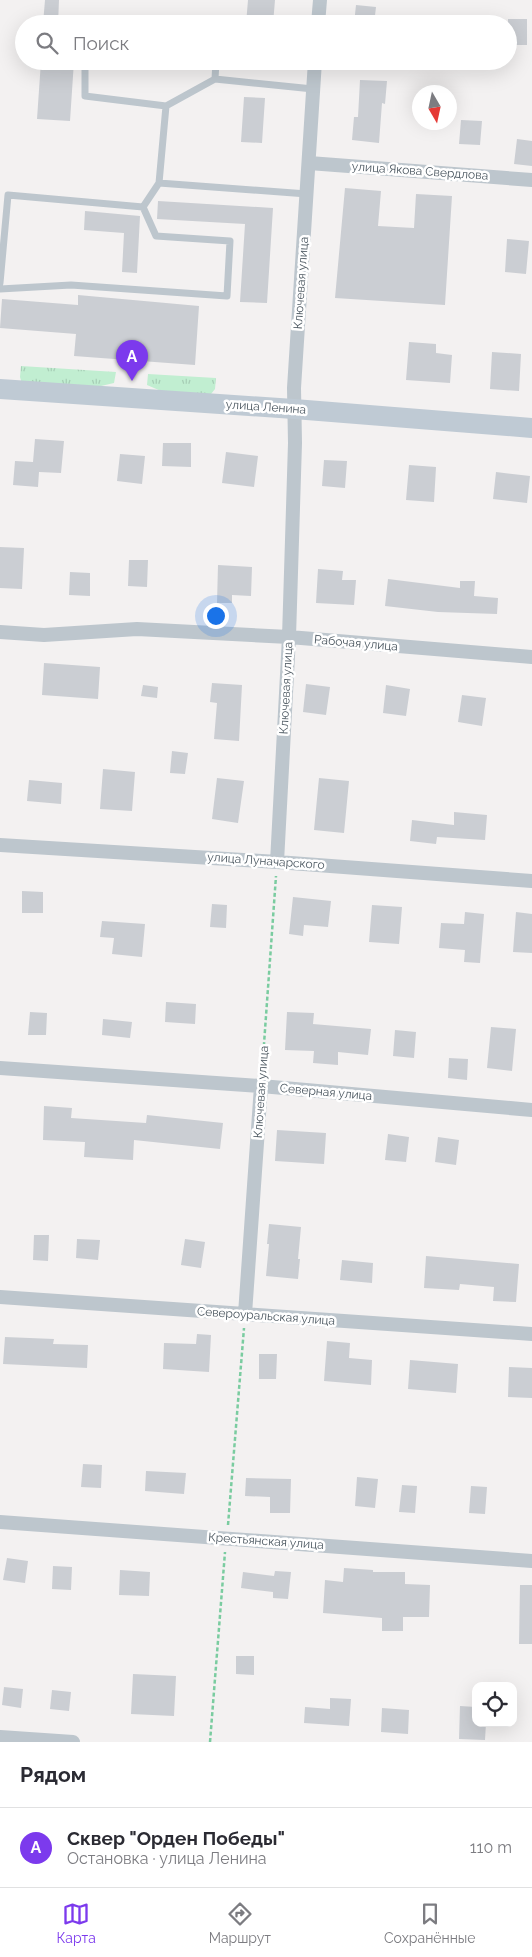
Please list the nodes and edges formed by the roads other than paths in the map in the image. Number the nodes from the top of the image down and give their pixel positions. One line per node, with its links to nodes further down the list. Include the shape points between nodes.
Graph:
1 (320, 0): 2 (street)
2 (319, 15)
3 (85, 70): 8 (lane, via 85,96)
4 (216, 70): 6 (lane)
5 (314, 70): 7 (street, Ключевая улица)
6 (215, 79): 7 (lane); 8 (lane)
7 (312, 89): 9 (street, Ключевая улица)
8 (166, 106): 11 (lane)
9 (309, 163): 10 (street, улица Якова Свердлова); 12 (street, Ключевая улица)
10 (532, 180)
11 (159, 183): 12 (lane); 13 (lane)
12 (307, 194): 17 (street, Ключевая улица)
13 (143, 207): 14 (lane, via 8,195); 15 (lane, via 156,236 230,241 227,296 71,285)
14 (0, 284)
15 (0, 289)
16 (0, 389): 17 (main road, улица Ленина)
17 (294, 409): 18 (main road, улица Ленина); 20 (street, Ключевая улица)
18 (532, 428)
19 (0, 632): 20 (street, Рабочая улица, via 44,635 137,629)
20 (289, 638): 21 (street, Рабочая улица); 23 (street, Ключевая улица)
21 (532, 657)
22 (0, 845): 23 (street, улица Луначарского)
23 (276, 862): 24 (street, улица Луначарского)
24 (532, 881)
25 (0, 1068): 26 (street, Северная улица)
26 (261, 1086): 27 (street, Северная улица); 29 (street, Ключевая улица)
27 (532, 1110)
28 (0, 1297): 29 (street, Североуральская улица)
29 (245, 1314): 30 (street, Североуральская улица)
30 (532, 1334)
31 (0, 1522): 32 (street, Крестьянская улица)
32 (532, 1561)
33 (0, 1737): 34 (street)
34 (73, 1742)

